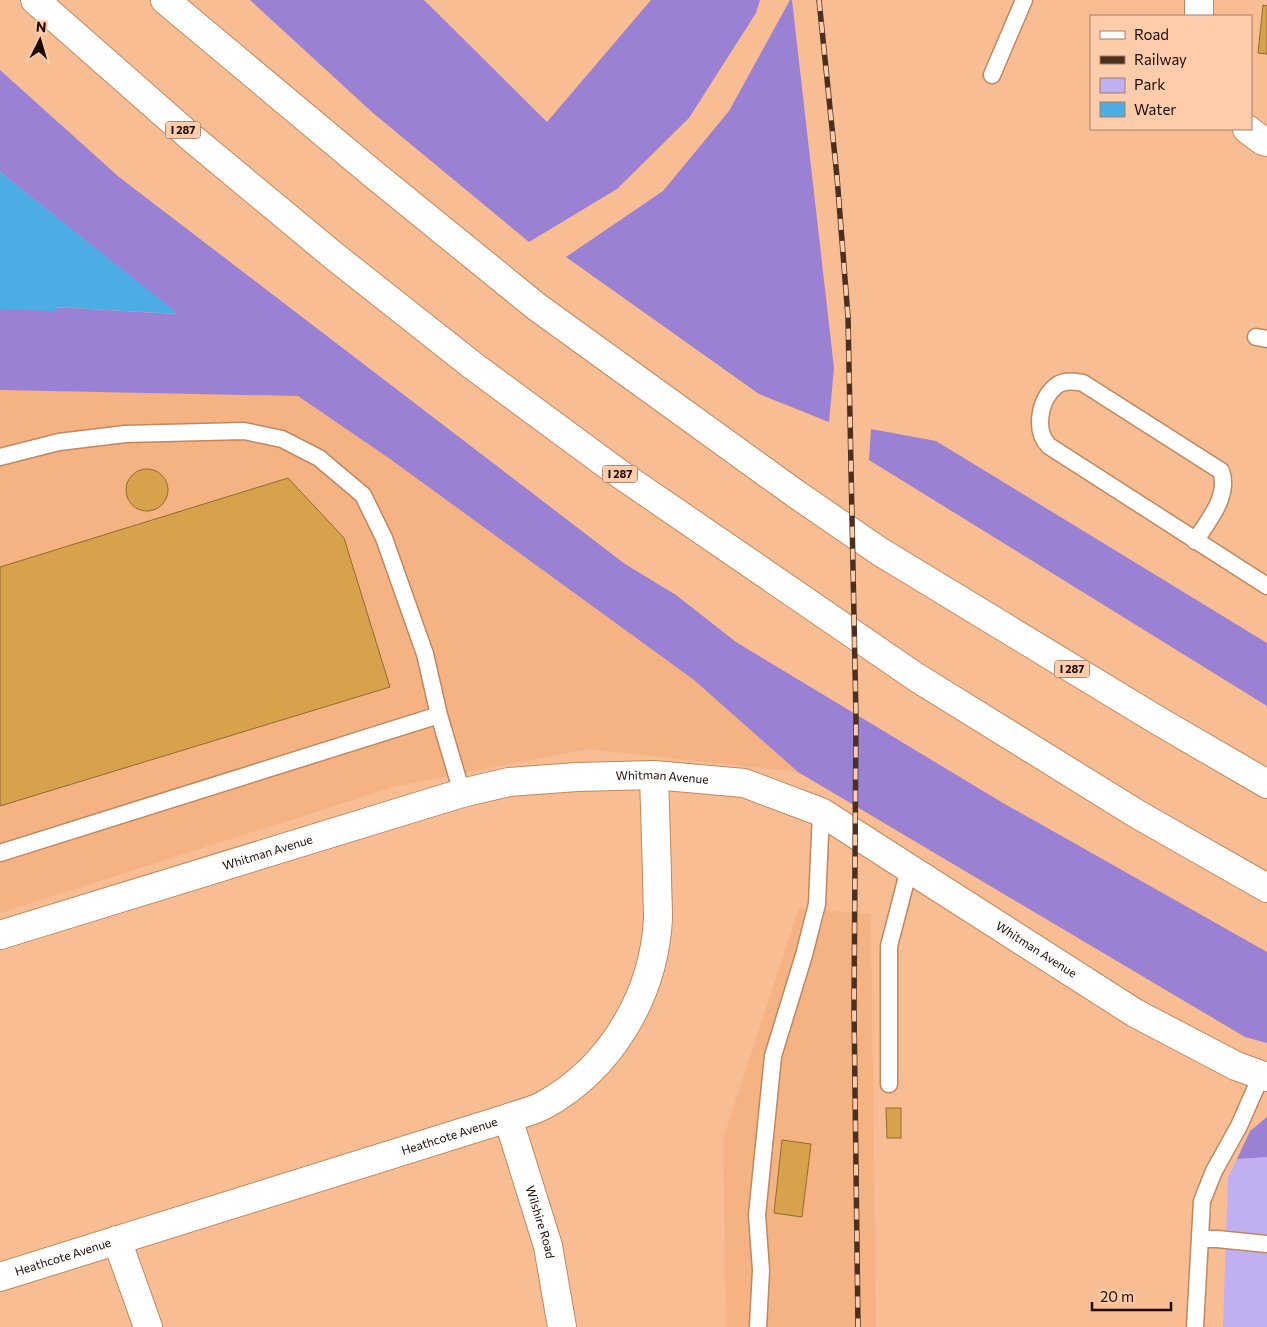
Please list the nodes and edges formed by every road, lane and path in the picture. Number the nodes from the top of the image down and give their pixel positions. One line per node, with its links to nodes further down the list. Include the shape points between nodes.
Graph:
1 (34, 0): 19 (main road, I 287, via 193,139 334,256 472,365 617,472 916,677 1138,814)
2 (165, 0): 14 (main road, I 287, via 537,307 796,494 879,551)
3 (1024, 0): 6 (lane)
4 (1199, 0): 5 (main road)
5 (1199, 15)
6 (992, 75)
7 (1248, 130): 8 (main road)
8 (1267, 142)
9 (0, 457): 12 (lane, via 59,442 115,436 244,431 282,439 319,458 363,495 384,538 425,654)
10 (1195, 541): 10 (lane, via 1042,439 1041,411 1045,399 1056,386 1065,382 1083,382 1220,471 1222,495); 11 (lane)
11 (1267, 586)
12 (439, 714): 15 (lane); 17 (lane)
13 (654, 775): 15 (main road, Whitman Avenue, via 509,782); 16 (main road, Whitman Avenue, via 744,783); 23 (main road, Heathcote Avenue, via 658,920 653,958 643,990 628,1022 608,1052 573,1085 543,1106)
14 (1267, 784)
15 (462, 793): 20 (main road, Whitman Avenue)
16 (821, 812): 18 (main road, Whitman Avenue); 30 (lane, via 816,904 773,1056 758,1215 761,1270)
17 (0, 853)
18 (910, 869): 21 (main road, Whitman Avenue, via 1135,1013 1236,1066); 22 (lane, via 889,946)
19 (1267, 888)
20 (0, 935)
21 (1264, 1077): 24 (lane, via 1214,1171 1202,1201)
22 (889, 1084)
23 (508, 1118): 25 (main road, Heathcote Avenue); 29 (main road, Wilshire Road, via 548,1246)
24 (1200, 1239): 26 (lane); 31 (lane)
25 (117, 1240): 27 (main road, Heathcote Avenue); 28 (main road)
26 (1267, 1244)
27 (0, 1277)
28 (148, 1327)
29 (562, 1327)
30 (758, 1327)
31 (1195, 1327)

